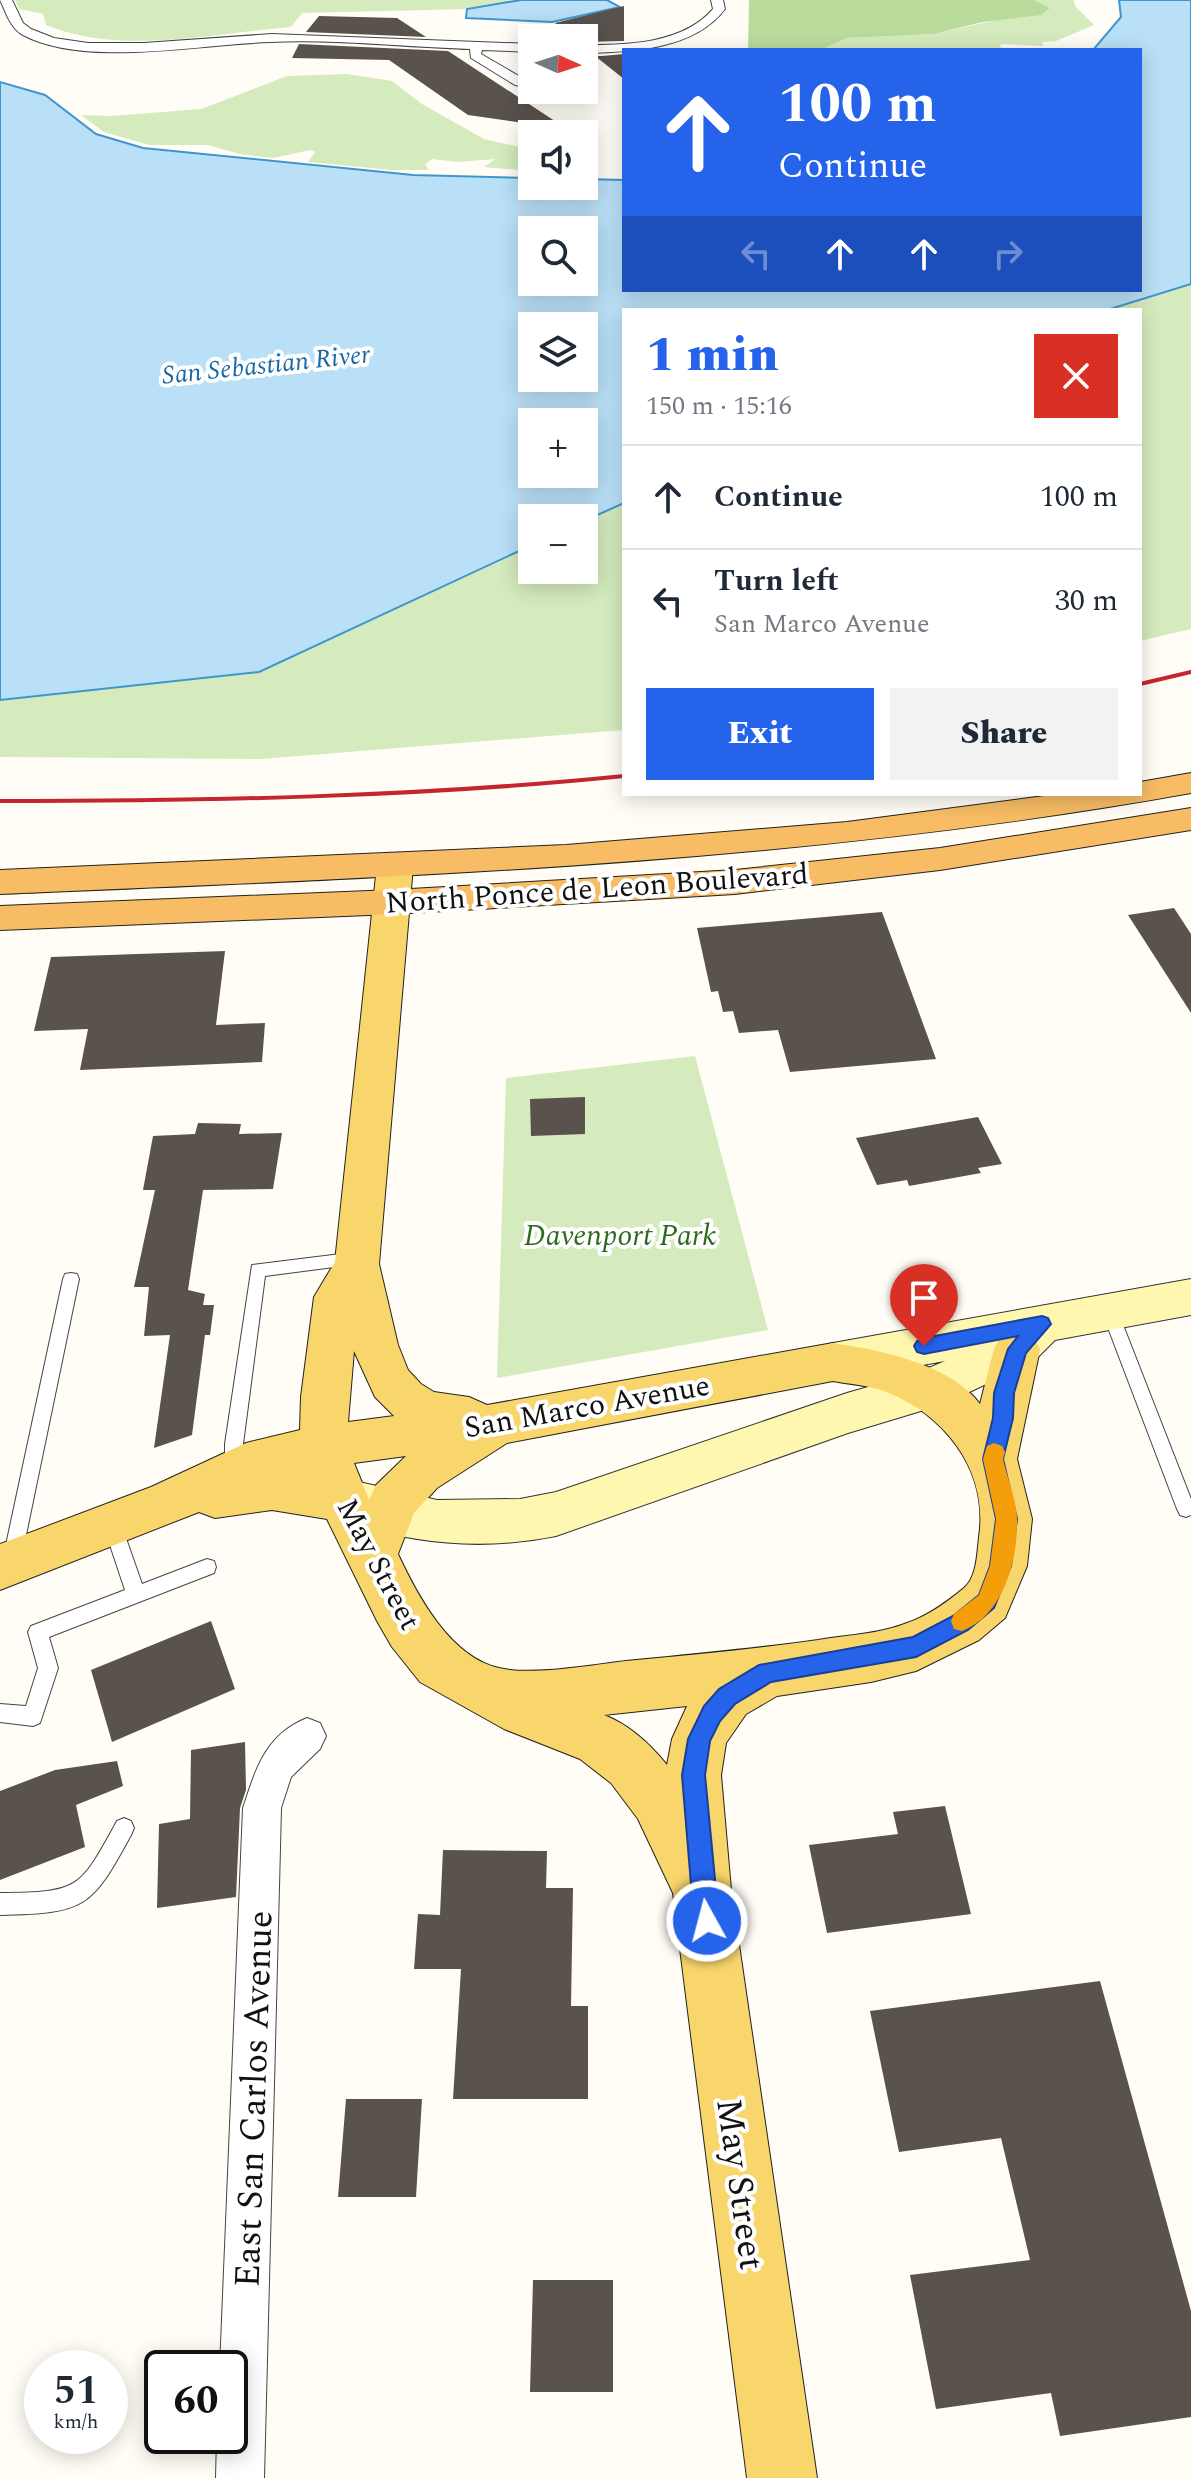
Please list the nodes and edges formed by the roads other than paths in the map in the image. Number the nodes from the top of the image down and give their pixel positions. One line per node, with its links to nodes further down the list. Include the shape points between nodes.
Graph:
1 (6, 0): 5 (street, via 21,29 42,39 88,47)
2 (717, 0): 7 (street, via 713,18 688,33)
3 (219, 41): 4 (street); 5 (street); 8 (street, via 221,48)
4 (477, 45): 6 (street); 10 (street, via 475,55)
5 (138, 47): 9 (street, via 139,55)
6 (518, 47)
7 (598, 48)
8 (195, 59)
9 (151, 61)
10 (518, 81)
11 (1191, 783): 12 (highway)
12 (1142, 792)
13 (1115, 796): 16 (highway, North Ponce de Leon Boulevard, via 934,823 624,853)
14 (1191, 819): 16 (highway, North Ponce de Leon Boulevard, via 940,859 749,881)
15 (0, 882): 16 (highway, North Ponce de Leon Boulevard)
16 (394, 884): 17 (highway, North Ponce de Leon Boulevard); 18 (main road)
17 (0, 918)
18 (357, 1261): 25 (main road, via 383,1373 399,1394 420,1408); 26 (main road, via 337,1297); 28 (lane, via 258,1270)
19 (71, 1279): 33 (lane)
20 (1191, 1297): 21 (main road, San Marco Avenue)
21 (1110, 1312): 22 (main road, San Marco Avenue); 30 (lane)
22 (1030, 1337): 23 (main road, San Marco Avenue); 24 (main road); 27 (main road, via 1004,1393)
23 (833, 1362): 24 (main road, May Street, via 882,1370); 25 (main road, San Marco Avenue)
24 (927, 1390): 27 (main road, May Street, via 957,1409); 31 (main road, via 556,1514 520,1521)
25 (503, 1423): 26 (main road, San Marco Avenue); 31 (main road, via 420,1473)
26 (324, 1446): 28 (main road, San Marco Avenue, via 263,1458); 31 (main road, May Street)
27 (993, 1459): 36 (main road, May Street, via 1007,1519 1001,1566 987,1601 960,1623 916,1646)
28 (234, 1472): 29 (main road, San Marco Avenue)
29 (169, 1502): 31 (main road, via 272,1488); 32 (main road, San Marco Avenue)
30 (1186, 1509)
31 (368, 1521): 37 (main road, May Street, via 395,1604 411,1630 439,1664)
32 (111, 1522): 33 (main road, San Marco Avenue); 35 (lane)
33 (6, 1565)
34 (207, 1567): 35 (lane)
35 (136, 1595): 38 (lane, via 38,1632 48,1668 33,1716)
36 (767, 1672): 37 (main road, May Street, via 540,1695); 41 (main road, May Street, via 727,1696 699,1739 693,1775)
37 (492, 1694): 41 (main road, May Street, via 598,1739 631,1764 658,1799)
38 (0, 1713)
39 (307, 1736): 43 (street, East San Carlos Avenue, via 276,1766 262,1808)
40 (124, 1828): 42 (lane, via 87,1890 52,1903)
41 (702, 1890): 44 (main road, May Street)
42 (0, 1904)
43 (240, 2478)
44 (782, 2478)

